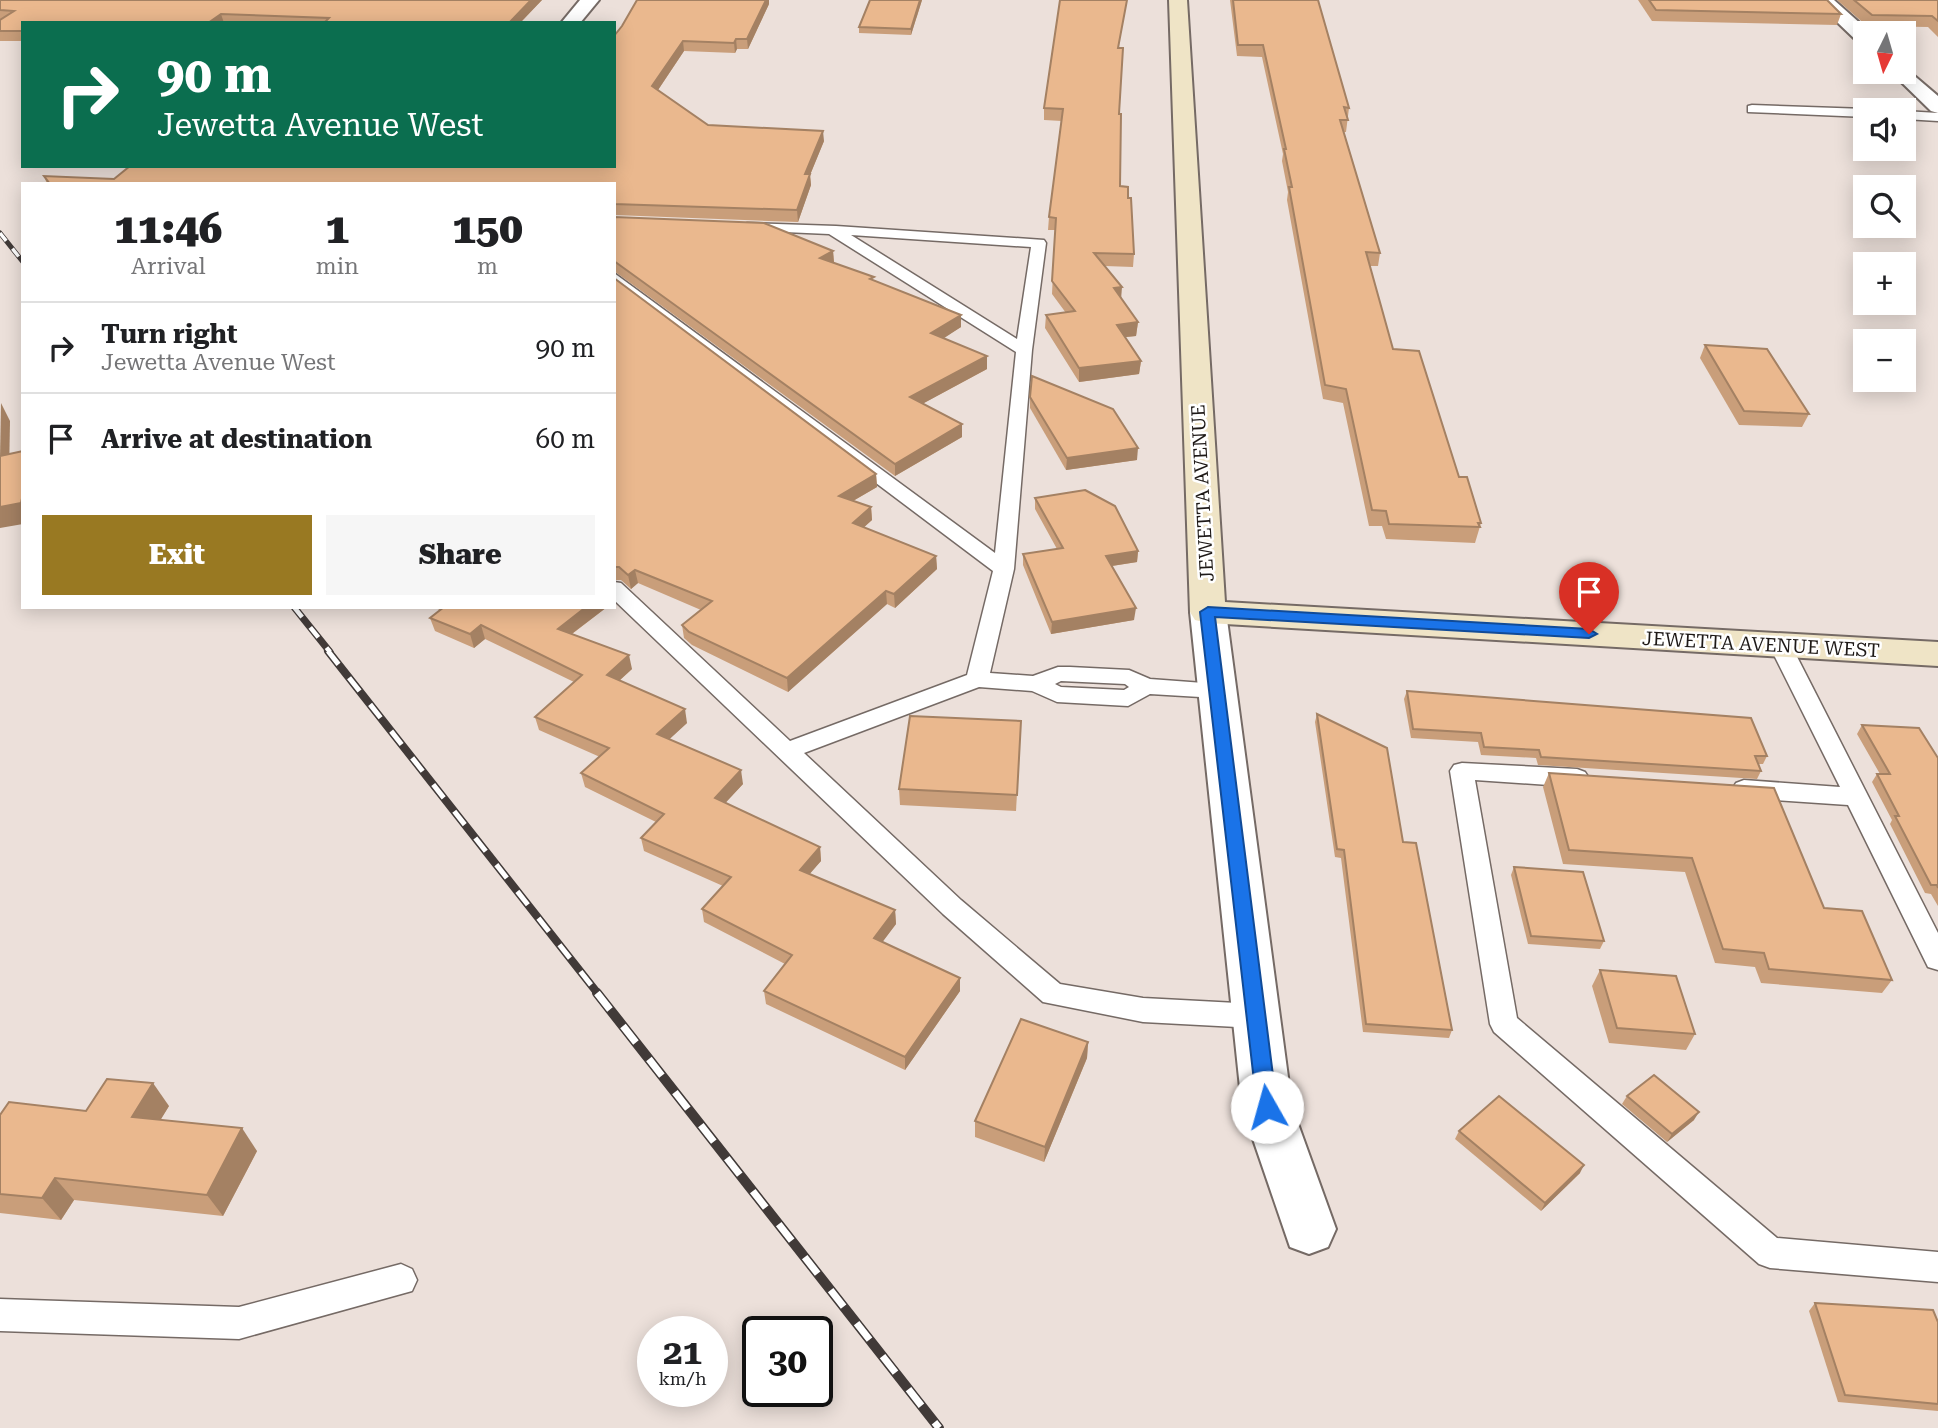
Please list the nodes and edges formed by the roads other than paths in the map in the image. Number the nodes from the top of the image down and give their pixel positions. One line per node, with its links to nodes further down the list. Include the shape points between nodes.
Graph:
1 (590, 0): 4 (street)
2 (1178, 0): 18 (street, JEWETTA AVENUE)
3 (1824, 0): 5 (street)
4 (572, 21)
5 (1853, 27)
6 (1914, 84): 7 (street)
7 (1938, 107)
8 (1752, 109): 9 (lane)
9 (1853, 113)
10 (1916, 116): 11 (lane)
11 (1938, 117)
12 (737, 226): 13 (lane)
13 (832, 230): 15 (lane); 15 (lane, via 1039,243)
14 (616, 279): 16 (lane)
15 (1024, 350): 16 (lane)
16 (1004, 569): 21 (lane)
17 (616, 590): 23 (lane)
18 (1208, 612): 19 (street, JEWETTA AVENUE WEST); 22 (street, JEWETTA AVENUE)
19 (1780, 645): 20 (street, JEWETTA AVENUE WEST); 26 (lane)
20 (1938, 654)
21 (977, 680): 22 (lane, via 1036,684 1070,674 1129,677 1146,686); 23 (lane)
22 (1217, 691): 28 (street, JEWETTA AVENUE)
23 (787, 751): 28 (lane, via 952,907 1053,994 1143,1010)
24 (1598, 780): 30 (lane, via 1462,771 1504,1024 1770,1253)
25 (1720, 788): 26 (lane)
26 (1856, 797): 27 (lane)
27 (1938, 959)
28 (1256, 1016): 29 (street, JEWETTA AVENUE, via 1267,1107)
29 (1309, 1229)
30 (1938, 1267)
31 (401, 1280): 32 (lane, via 239,1323)
32 (0, 1315)

